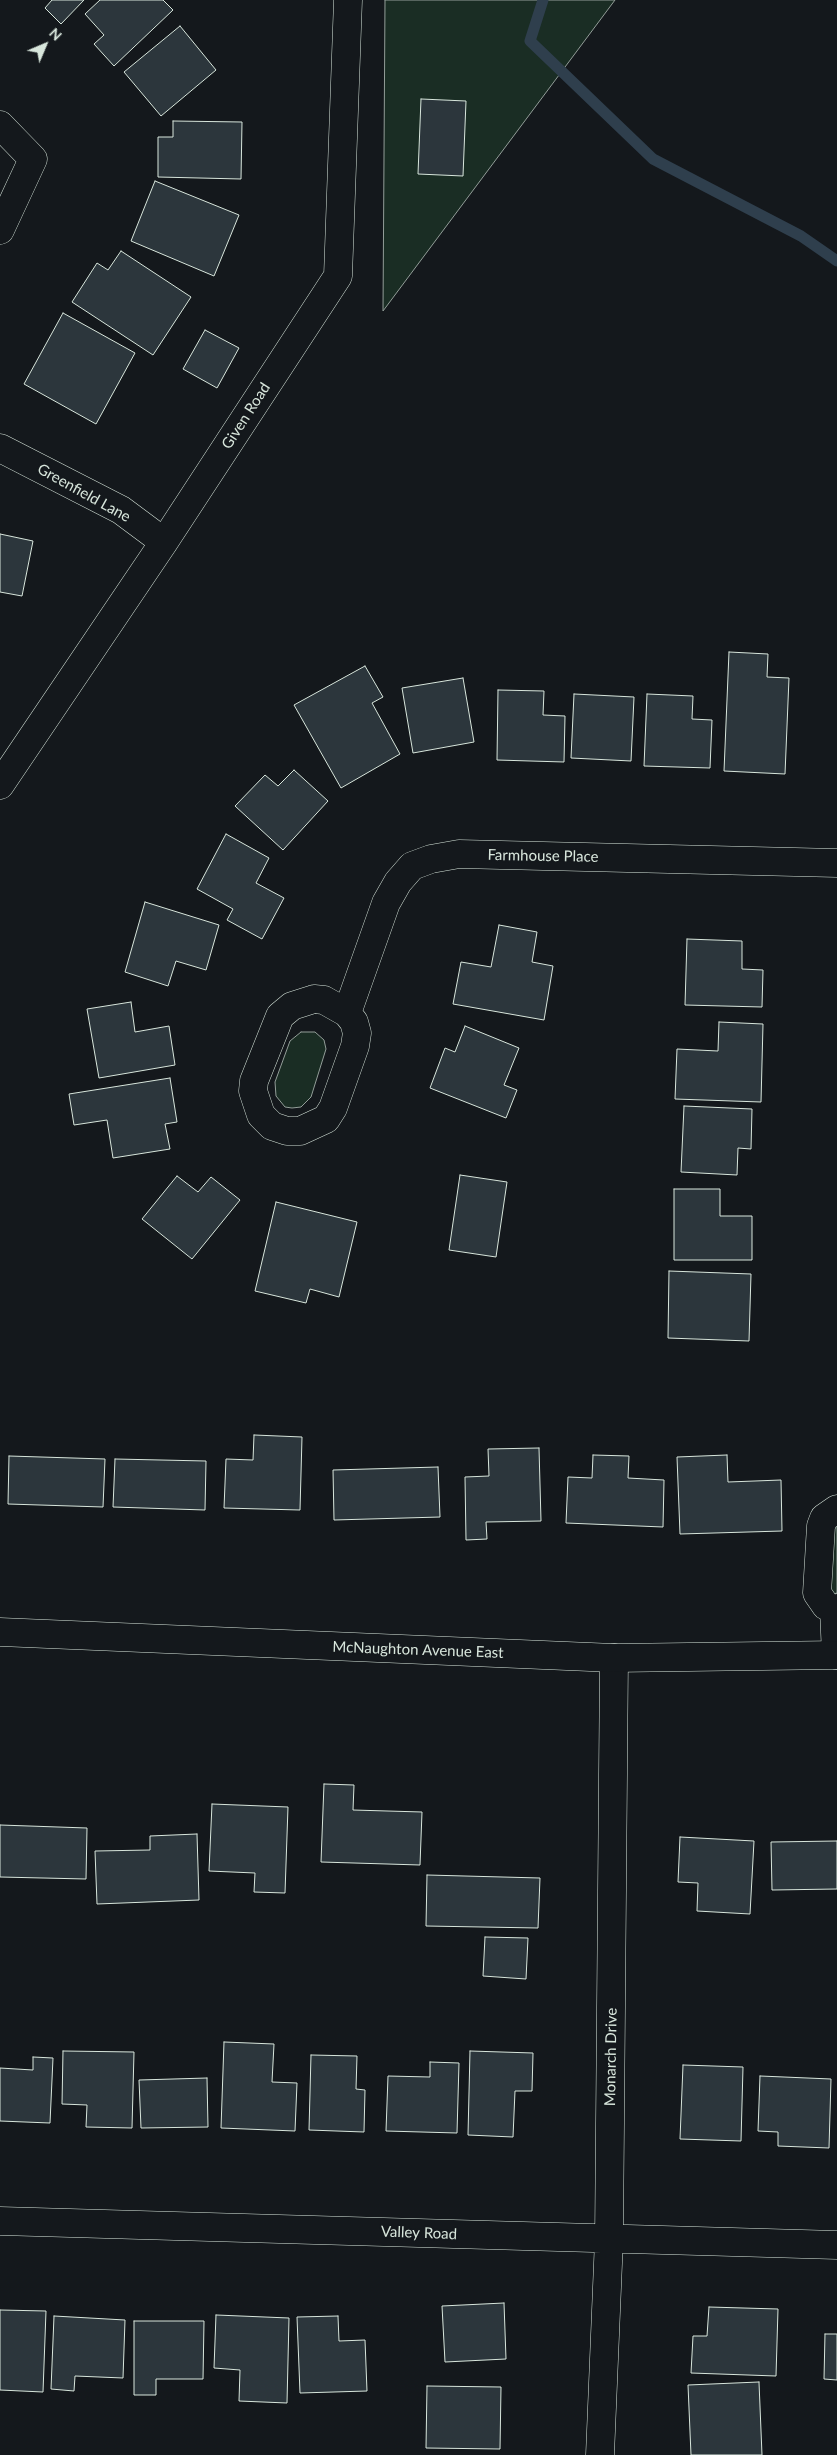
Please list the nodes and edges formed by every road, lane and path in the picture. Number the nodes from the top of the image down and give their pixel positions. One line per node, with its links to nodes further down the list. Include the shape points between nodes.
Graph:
1 (348, 0): 5 (street, Given Road, via 338,276)
2 (0, 125): 3 (street, via 33,160)
3 (0, 230)
4 (0, 448): 5 (street, Greenfield Lane, via 121,510)
5 (164, 542): 6 (street, Given Road)
6 (0, 785)
7 (837, 863): 8 (street, Farmhouse Place, via 459,854 431,859 412,866 386,903)
8 (346, 1013): 8 (street, via 354,1022 357,1033 355,1046 326,1119 300,1131 272,1126 262,1115 253,1092 254,1081 280,1016 292,1006 314,999 324,1000)
9 (837, 1509): 10 (street, via 824,1518 821,1526 817,1593 826,1606)
10 (836, 1609): 12 (street)
11 (0, 1632): 13 (street, McNaughton Avenue East)
12 (837, 1655): 13 (street, McNaughton Avenue East)
13 (614, 1658): 15 (street, Monarch Drive)
14 (0, 2221): 15 (street, Valley Road)
15 (609, 2238): 16 (street, Valley Road); 17 (street, Monarch Drive)
16 (837, 2245)
17 (600, 2455)

